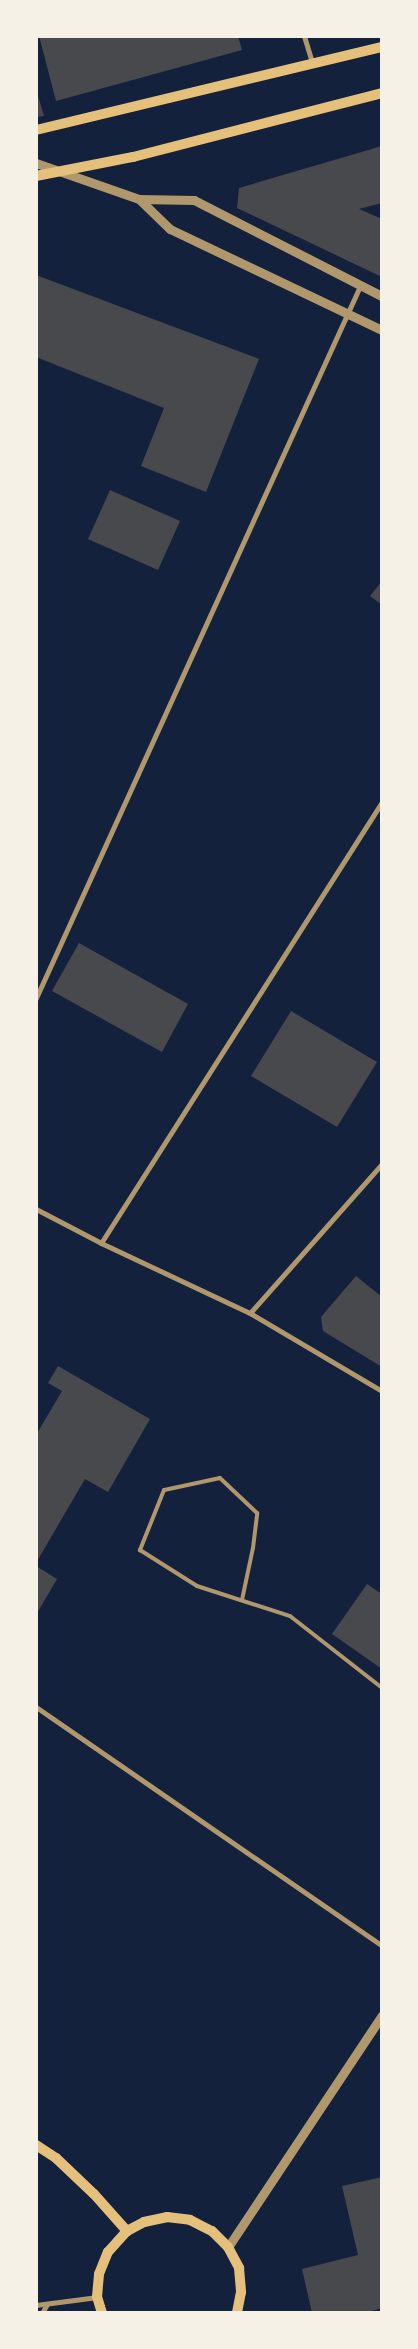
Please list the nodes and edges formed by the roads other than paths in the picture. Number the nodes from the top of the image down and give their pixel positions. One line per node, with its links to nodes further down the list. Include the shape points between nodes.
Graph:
1 (304, 36): 3 (street)
2 (382, 47): 3 (main road)
3 (313, 65): 5 (main road)
4 (382, 93): 7 (main road, via 133,157)
5 (36, 130)
6 (36, 163): 7 (street)
7 (61, 170): 8 (main road); 9 (street)
8 (36, 176)
9 (139, 199): 10 (street, via 194,200); 12 (street, via 170,229)
10 (360, 286): 11 (street); 12 (street)
11 (382, 296)
12 (346, 312): 13 (street); 15 (street)
13 (382, 330)
14 (382, 802): 18 (street)
15 (36, 998)
16 (382, 1164): 19 (street)
17 (36, 1209): 18 (street)
18 (101, 1243): 19 (street)
19 (250, 1312): 20 (street)
20 (382, 1391)
21 (242, 1600): 21 (lane, via 196,1586 140,1550 164,1490 220,1478 257,1513); 22 (lane, via 290,1616)
22 (382, 1688)
23 (36, 1707): 24 (street)
24 (382, 1946)
25 (382, 2015): 28 (street)
26 (36, 2145): 27 (main road, via 56,2158)
27 (127, 2231): 28 (main road, via 144,2222 166,2217 190,2220 212,2231); 29 (main road, via 108,2252 99,2274)
28 (228, 2247): 34 (main road, via 239,2268 241,2292)
29 (98, 2297): 30 (street); 33 (main road)
30 (47, 2304): 31 (street); 32 (street)
31 (36, 2305)
32 (42, 2313)
33 (102, 2313)
34 (237, 2313)

